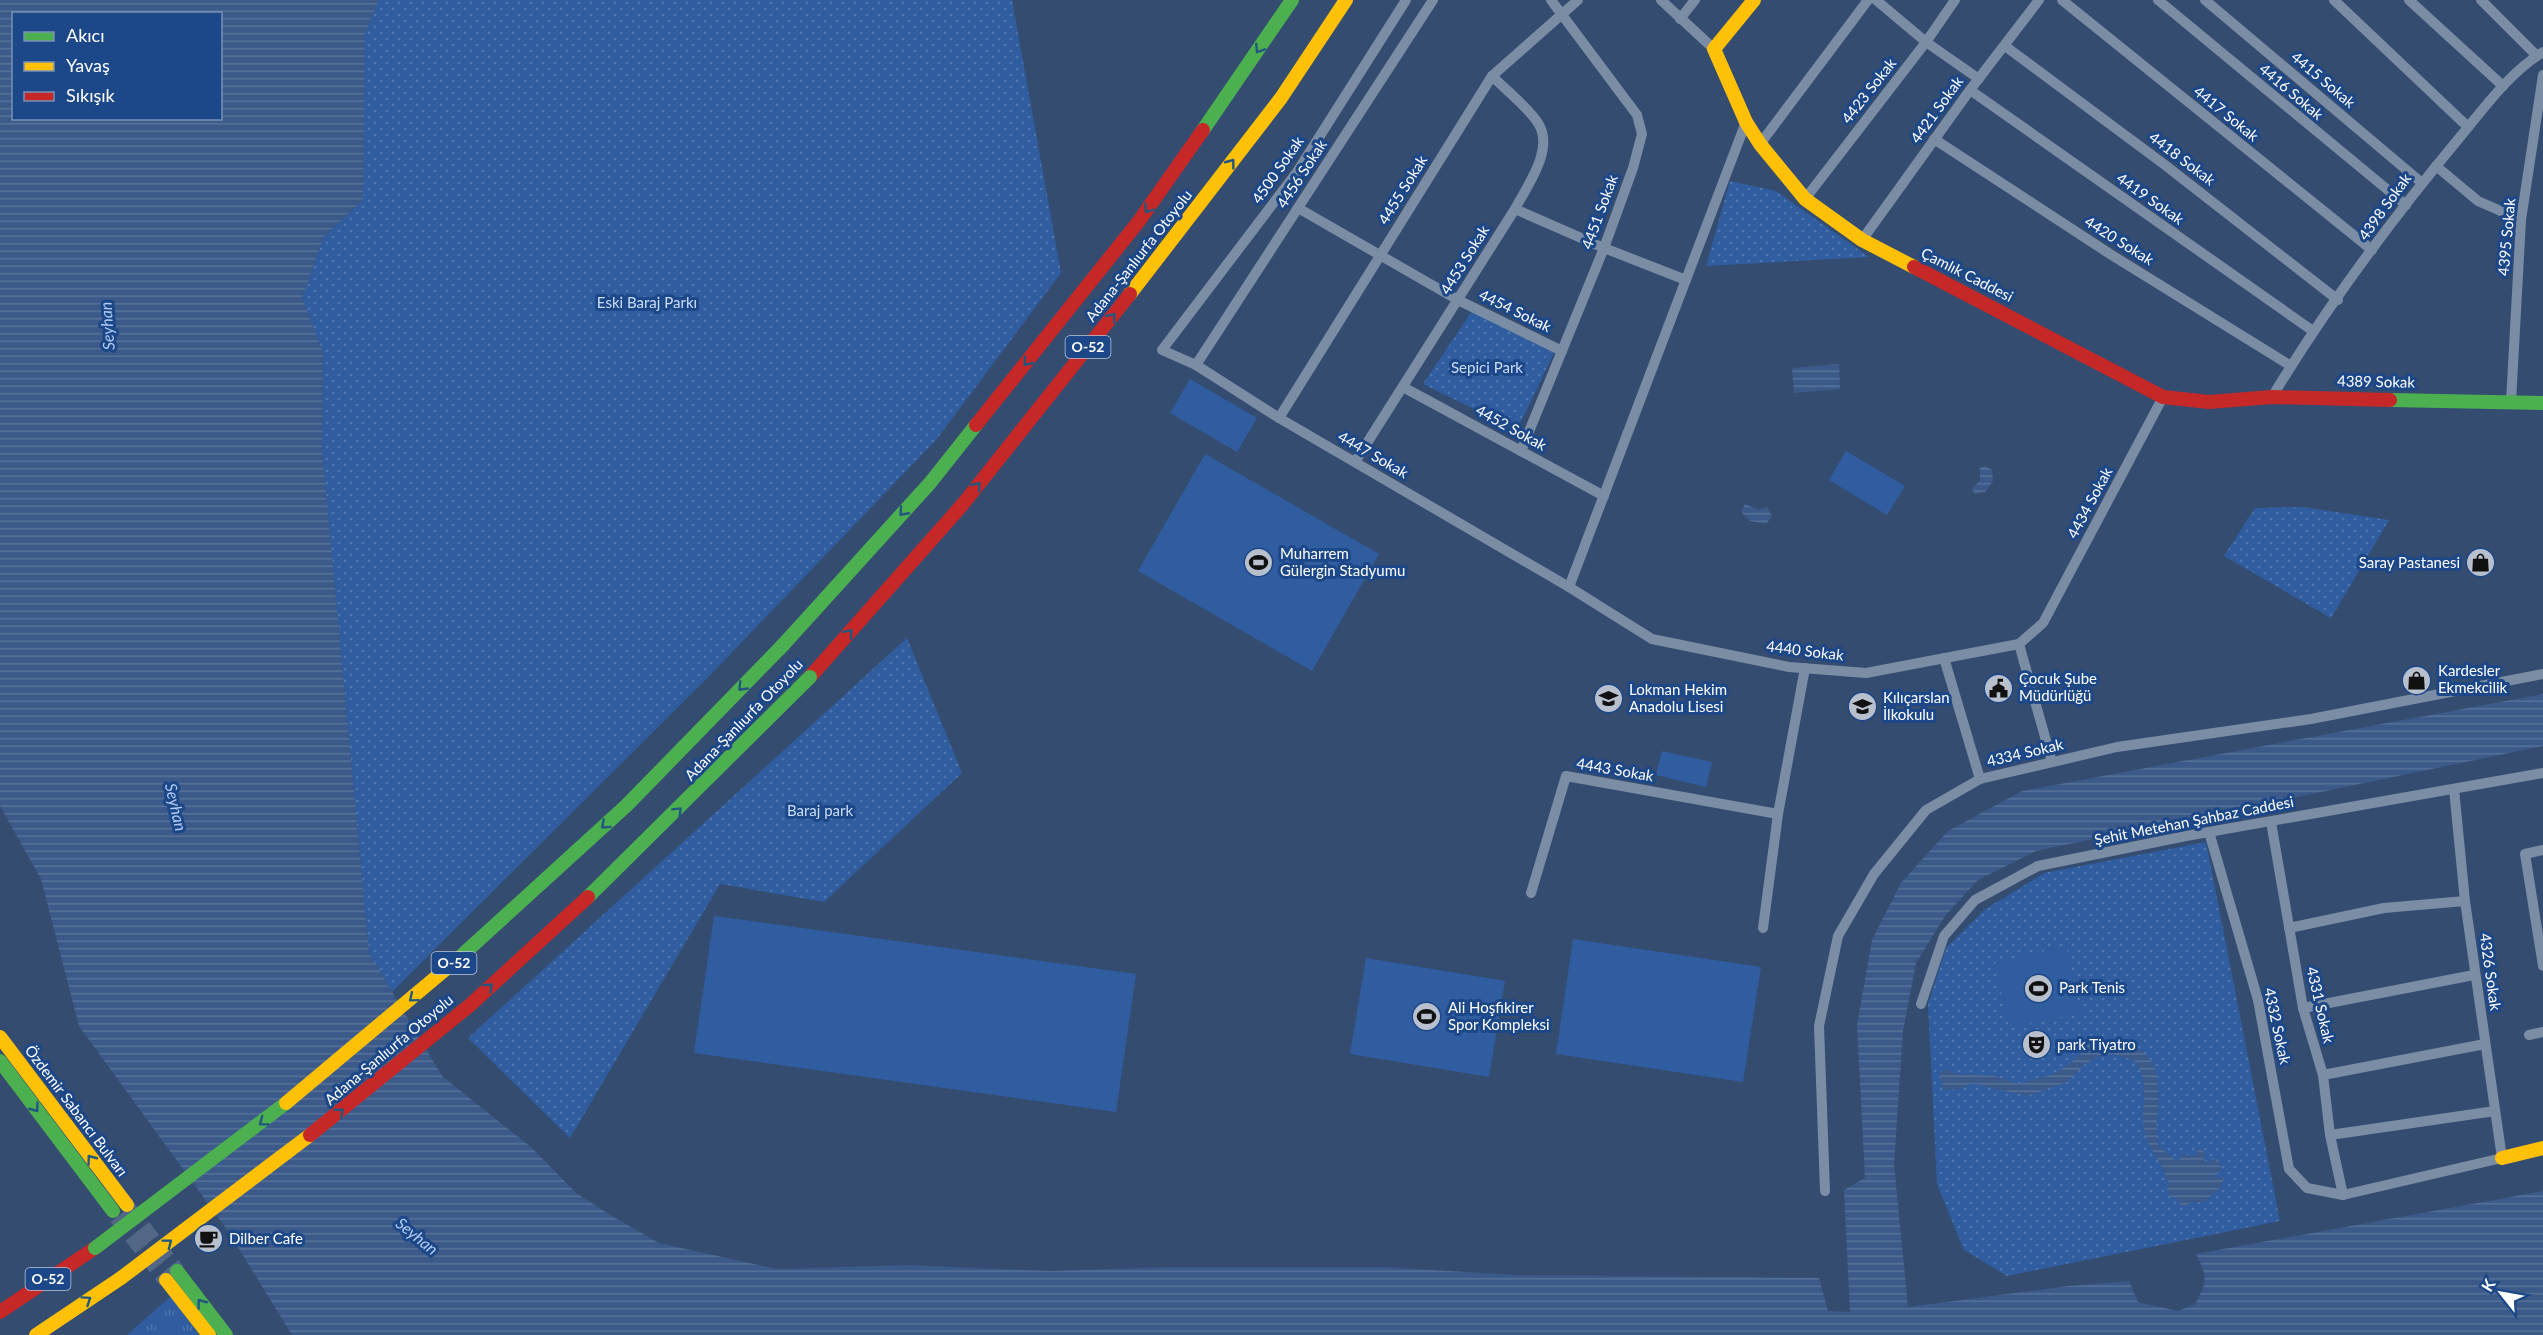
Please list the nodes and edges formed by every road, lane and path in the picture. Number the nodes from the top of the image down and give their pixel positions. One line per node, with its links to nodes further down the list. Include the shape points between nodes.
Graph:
1 (1292, 0): 99 (main road, Adana-Şanlıurfa Otoyolu / O-52, one-way to 99, bridge, via 1132,230 930,483 783,645 627,805 447,969 278,1111 95,1248)
2 (1346, 0): 100 (main road, Adana-Şanlıurfa Otoyolu / O-52, one-way to 2, bridge, via 121,1278 301,1144 469,1005 654,836 810,677 963,504 1175,238 1281,98)
3 (1406, 0): 50 (street, 4500 Sokak, via 1297,172)
4 (1434, 0): 39 (street, 4456 Sokak)
5 (1551, 0): 20 (street, 4451 Sokak)
6 (1578, 0): 20 (street, 4455 Sokak)
7 (1661, 0): 21 (street, Çamlık Caddesi)
8 (1695, 0): 21 (street)
9 (1754, 0): 24 (main road)
10 (1868, 0): 34 (street)
11 (1876, 0): 22 (street)
12 (1955, 0): 22 (street, 4423 Sokak)
13 (2039, 0): 23 (street, 4421 Sokak)
14 (2062, 0): 44 (street, 4417 Sokak)
15 (2158, 0): 38 (street, 4416 Sokak)
16 (2205, 0): 36 (street, 4415 Sokak)
17 (2409, 0): 29 (street)
18 (2481, 0): 25 (street)
19 (2337, 1): 32 (street)
20 (1562, 14): 27 (street, 4455 Sokak); 43 (street, 4451 Sokak, via 1637,115 1642,134)
21 (1680, 19): 24 (street, Çamlık Caddesi)
22 (1926, 42): 28 (street); 37 (street, 4423 Sokak)
23 (2005, 46): 28 (street, 4421 Sokak); 48 (street, 4418 Sokak)
24 (1714, 49): 31 (main road, Çamlık Caddesi)
25 (2540, 54): 29 (street, 4398 Sokak)
26 (2543, 75): 41 (street, 4395 Sokak)
27 (1492, 76): 40 (street, 4453 Sokak, via 1539,124 1544,145 1536,170); 45 (street, 4455 Sokak)
28 (1979, 78): 30 (street, 4421 Sokak)
29 (2503, 86): 32 (street, 4398 Sokak)
30 (1970, 90): 33 (street, 4421 Sokak); 49 (street, 4419 Sokak)
31 (1746, 122): 34 (main road, Çamlık Caddesi); 46 (street)
32 (2468, 127): 35 (street, 4398 Sokak)
33 (1934, 139): 42 (street, 4421 Sokak); 53 (street, 4420 Sokak)
34 (1760, 144): 37 (main road, Çamlık Caddesi)
35 (2436, 166): 36 (street, 4398 Sokak); 41 (street, via 2478,201)
36 (2422, 183): 38 (street, 4398 Sokak)
37 (1805, 199): 42 (main road, Çamlık Caddesi)
38 (2406, 205): 44 (street, 4398 Sokak)
39 (1298, 208): 45 (street, 4454 Sokak); 52 (street, 4456 Sokak)
40 (1515, 209): 43 (street); 47 (street, 4453 Sokak)
41 (2521, 220): 58 (street, 4395 Sokak)
42 (1862, 240): 55 (main road, Çamlık Caddesi)
43 (1604, 248): 46 (street); 51 (street, 4451 Sokak)
44 (2372, 250): 48 (street, 4398 Sokak)
45 (1380, 253): 47 (street, 4454 Sokak); 60 (street, 4455 Sokak)
46 (1686, 280): 63 (street)
47 (1458, 300): 51 (street, 4454 Sokak); 54 (street, 4453 Sokak)
48 (2337, 300): 49 (street, 4398 Sokak)
49 (2313, 331): 53 (street, 4398 Sokak)
50 (1162, 350): 52 (street, 4447 Sokak)
51 (1562, 351): 61 (street, 4451 Sokak)
52 (1196, 365): 60 (street, 4447 Sokak)
53 (2291, 366): 56 (street, 4398 Sokak)
54 (1403, 387): 61 (street, 4452 Sokak); 62 (street, 4453 Sokak)
55 (2163, 397): 57 (main road, Çamlık Caddesi); 65 (street, 4434 Sokak, via 2043,622)
56 (2272, 397): 57 (main road, 4389 Sokak); 58 (main road, 4389 Sokak)
57 (2209, 402)
58 (2511, 402): 59 (main road, 4389 Sokak)
59 (2543, 403)
60 (1279, 418): 62 (street, 4447 Sokak)
61 (1521, 451): 63 (street, 4452 Sokak)
62 (1355, 462): 64 (street, 4447 Sokak)
63 (1604, 496): 64 (street)
64 (1569, 587): 67 (street, 4440 Sokak, via 1652,639)
65 (2019, 644): 66 (street, 4440 Sokak); 69 (street)
66 (1944, 658): 67 (street, 4440 Sokak, via 1866,673); 71 (street)
67 (1805, 669): 73 (street)
68 (2543, 674): 69 (street, 4334 Sokak, via 2311,719 2117,747)
69 (2052, 762): 71 (street, 4334 Sokak)
70 (2543, 773): 72 (street, Şehit Metehan Şahbaz Caddesi)
71 (1980, 779): 95 (street, 4334 Sokak, via 1926,810 1874,874 1838,936 1819,1026)
72 (2454, 789): 74 (street, Şehit Metehan Şahbaz Caddesi); 78 (street, 4326 Sokak)
73 (1778, 814): 77 (street, 4443 Sokak, via 1566,776); 79 (street)
74 (2271, 822): 75 (street, Şehit Metehan Şahbaz Caddesi); 80 (street, 4331 Sokak)
75 (2209, 832): 83 (street, Şehit Metehan Şahbaz Caddesi, via 2038,866 1975,900 1944,936); 96 (street, 4332 Sokak, via 2258,1000 2289,1169 2307,1188)
76 (2543, 850): 81 (street, via 2525,854)
77 (1531, 893)
78 (2464, 901): 80 (street, via 2384,909); 82 (street, 4326 Sokak)
79 (1763, 928)
80 (2289, 928): 84 (street, 4331 Sokak)
81 (2543, 966)
82 (2474, 975): 84 (street); 88 (street, 4326 Sokak)
83 (1921, 1004)
84 (2303, 1008): 90 (street, 4331 Sokak)
85 (2543, 1032): 86 (street)
86 (2529, 1035)
87 (0, 1037): 97 (main road, Özdemir Sabancı Bulvarı, one-way to 87)
88 (2485, 1044): 90 (street); 91 (street, 4326 Sokak)
89 (0, 1061): 98 (main road, Özdemir Sabancı Bulvarı, one-way to 98)
90 (2323, 1075): 92 (street, 4331 Sokak)
91 (2495, 1111): 92 (street); 94 (street, 4326 Sokak)
92 (2330, 1135): 96 (street, 4331 Sokak)
93 (2543, 1148): 94 (main road)
94 (2502, 1158): 96 (street)
95 (1825, 1191)
96 (2343, 1195)
97 (126, 1205)
98 (113, 1211)
99 (1, 1312)
100 (37, 1335)
101 (208, 1335): 102 (main road, one-way to 101, via 172,1276)
102 (226, 1335)

